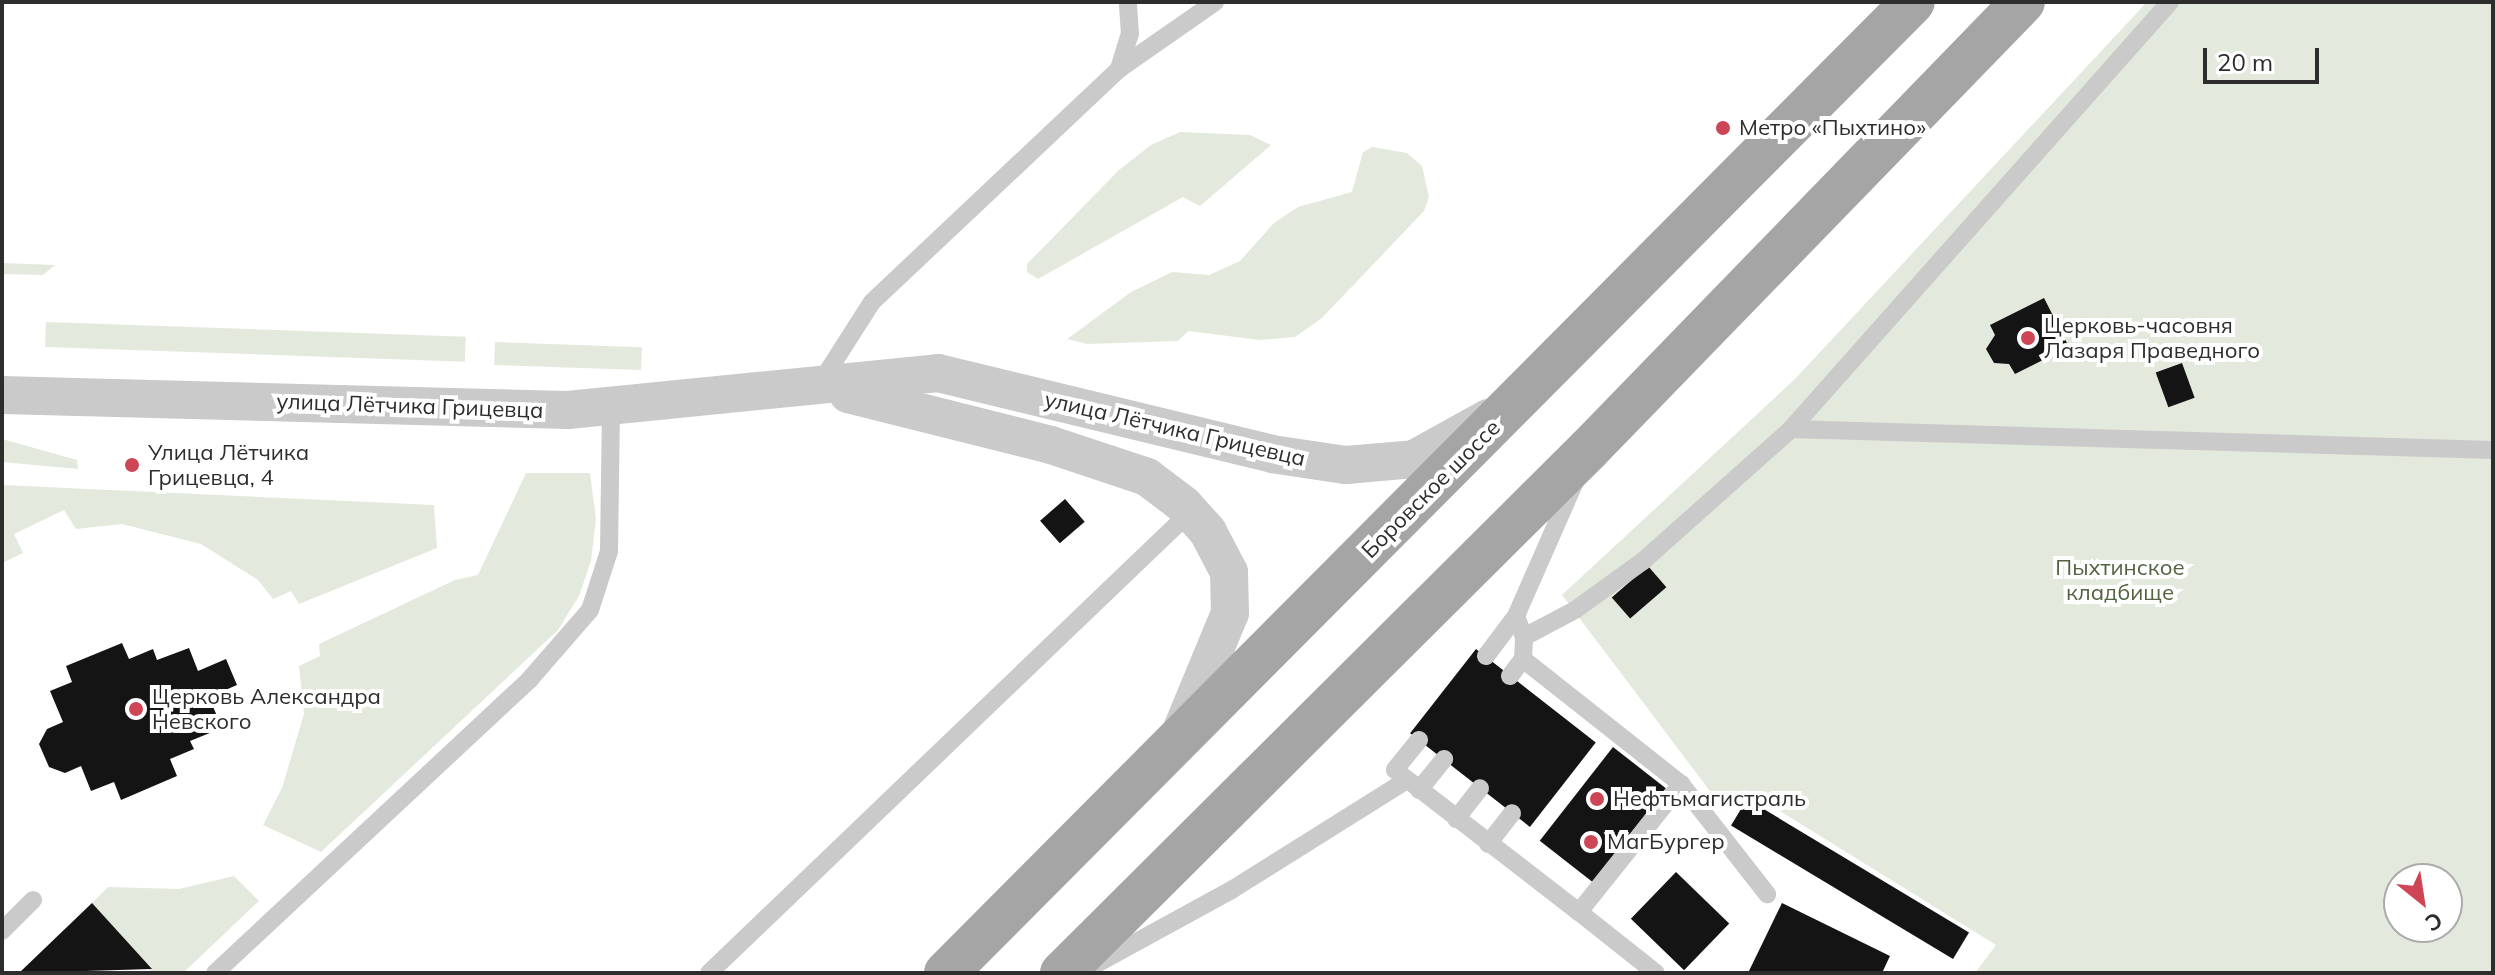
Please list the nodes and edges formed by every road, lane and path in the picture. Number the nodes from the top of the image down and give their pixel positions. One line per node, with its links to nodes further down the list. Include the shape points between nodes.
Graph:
1 (1128, 2): 6 (lane, via 1130,34)
2 (1215, 2): 6 (lane)
3 (1913, 2): 9 (main road, Боровское шоссе)
4 (2023, 2): 12 (main road)
5 (2170, 2): 11 (lane)
6 (1119, 69): 7 (lane, via 872,302)
7 (818, 388): 9 (street, улица Лётчика Грицевца, via 938,373 1272,454 1346,465 1414,459); 10 (street, улица Лётчика Грицевца); 14 (street, улица Лётчика Грицевца, via 1051,445 1147,477)
8 (2, 395): 10 (street, улица Лётчика Грицевца)
9 (1520, 401): 25 (main road, Боровское шоссе)
10 (611, 408): 37 (lane, via 609,551 590,610 530,679)
11 (1791, 429): 13 (lane); 16 (lane, via 1643,561 1575,610)
12 (1589, 449): 15 (lane); 40 (main road)
13 (2493, 450)
14 (1190, 512): 25 (street, улица Лётчика Грицевца, via 1208,532 1229,572 1230,613); 38 (lane)
15 (1516, 616): 16 (lane); 17 (lane)
16 (1524, 637): 18 (lane)
17 (1486, 656)
18 (1523, 659): 19 (lane); 20 (lane)
19 (1510, 676)
20 (1560, 689): 21 (lane); 22 (lane)
21 (1547, 705)
22 (1591, 714): 23 (lane); 27 (lane)
23 (1579, 730)
24 (1419, 740): 28 (lane, via 1395,770)
25 (1174, 747): 39 (main road, Боровское шоссе)
26 (1444, 759): 28 (lane)
27 (1681, 784): 33 (lane); 35 (lane)
28 (1413, 785): 31 (lane); 41 (lane)
29 (1480, 788): 31 (lane)
30 (1512, 813): 32 (lane)
31 (1456, 819): 32 (lane)
32 (1488, 844): 35 (lane)
33 (1767, 894)
34 (33, 900): 36 (lane)
35 (1579, 912): 42 (lane)
36 (2, 931)
37 (215, 973)
38 (709, 973)
39 (946, 973)
40 (1062, 973)
41 (1080, 973)
42 (1656, 973)

